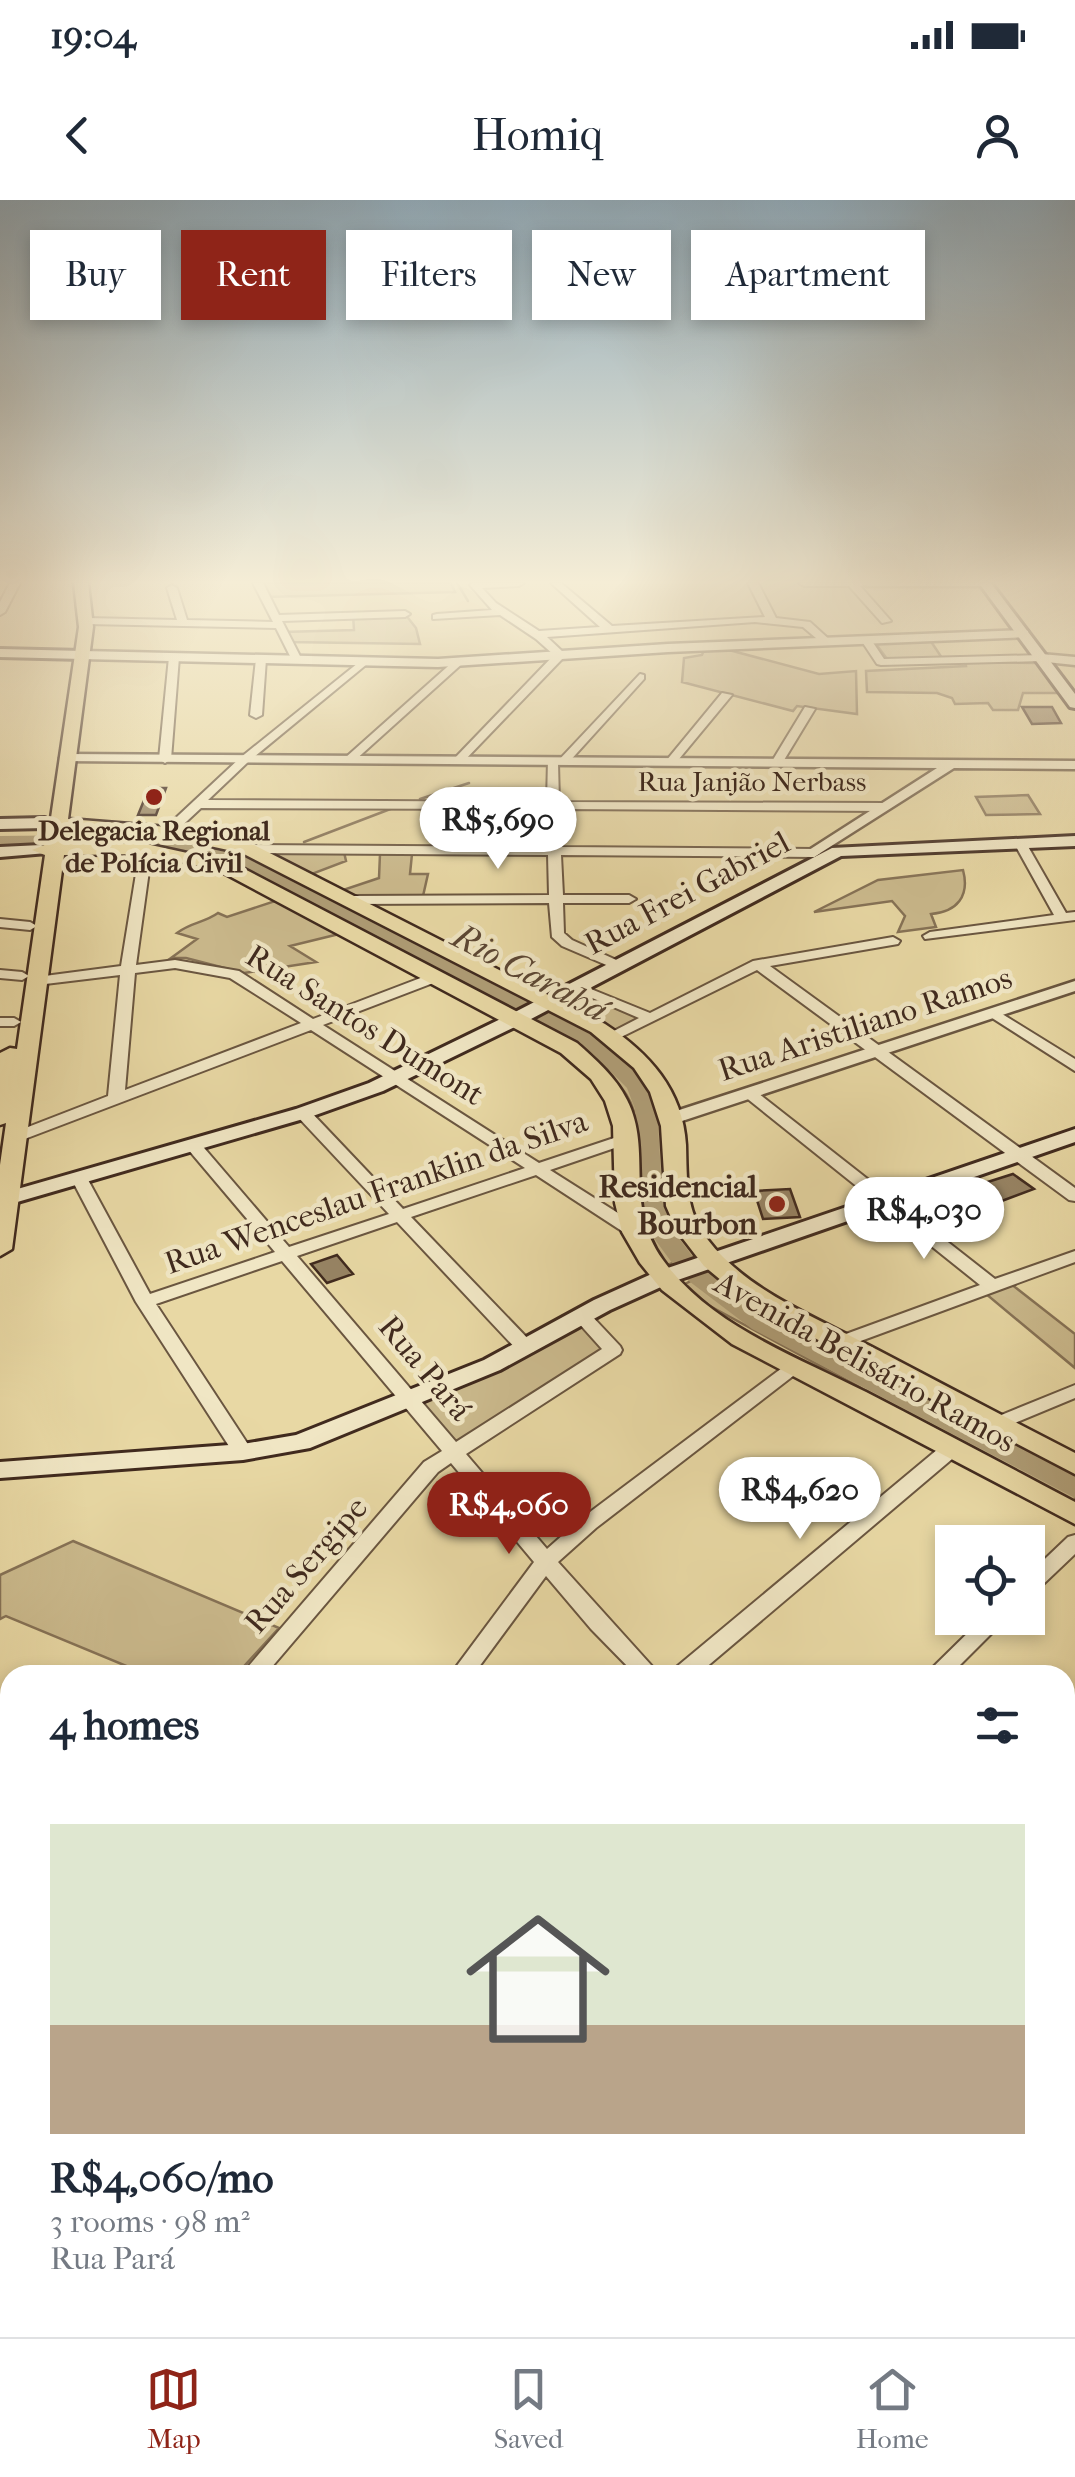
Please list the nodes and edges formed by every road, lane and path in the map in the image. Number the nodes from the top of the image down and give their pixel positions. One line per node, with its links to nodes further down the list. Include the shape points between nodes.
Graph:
1 (73, 683): 30 (main road)
2 (74, 683): 14 (main road)
3 (172, 683): 15 (street)
4 (259, 683): 13 (street)
5 (338, 683): 16 (street)
6 (436, 683): 17 (street)
7 (533, 683): 18 (street)
8 (634, 683): 19 (street)
9 (1059, 683): 11 (main road)
10 (726, 695): 20 (street)
11 (1075, 704)
12 (810, 710): 21 (street)
13 (256, 716)
14 (67, 758): 15 (street); 30 (main road)
15 (165, 759): 16 (street)
16 (244, 760): 17 (street); 24 (street)
17 (349, 760): 18 (street)
18 (458, 761): 19 (street)
19 (557, 762): 20 (street); 25 (street)
20 (670, 762): 21 (street)
21 (777, 763): 22 (street)
22 (950, 764): 23 (street); 26 (street)
23 (1075, 766)
24 (198, 804): 25 (street, Rua Janjão Nerbass); 28 (street)
25 (553, 805): 26 (street, Rua Janjão Nerbass); 36 (street)
26 (885, 807): 29 (street)
27 (0, 824): 30 (main road, Avenida Belisário Ramos)
28 (168, 832): 30 (main road, Avenida Belisário Ramos); 35 (main road, Avenida Belisário Ramos)
29 (840, 836): 33 (street); 38 (street)
30 (50, 837): 34 (main road, Avenida Belisário Ramos); 37 (main road, Avenida Belisário Ramos); 44 (main road); 52 (main road)
31 (1075, 841): 32 (main road, Rua Frei Gabriel)
32 (1020, 842): 33 (main road, Rua Frei Gabriel); 42 (street)
33 (857, 847): 38 (main road, Rua Frei Gabriel)
34 (146, 849): 49 (street); 51 (main road, Avenida Belisário Ramos, via 226,866)
35 (248, 849): 36 (street); 40 (main road, Avenida Belisário Ramos)
36 (554, 851): 38 (street); 41 (street)
37 (0, 852)
38 (823, 853): 48 (main road, Rua Frei Gabriel)
39 (628, 899): 41 (street)
40 (352, 900): 41 (street); 55 (main road, Avenida Belisário Ramos)
41 (555, 901): 48 (street, via 560,939)
42 (1068, 917): 45 (street)
43 (0, 922): 44 (street)
44 (30, 926): 52 (main road)
45 (930, 936)
46 (893, 941): 47 (street)
47 (758, 964): 58 (street); 62 (street)
48 (618, 966): 54 (main road, Rua Frei Gabriel)
49 (128, 969): 52 (street, Rua Santos Dumont); 60 (street, Rua Santos Dumont, via 174,964 223,970); 66 (street)
50 (0, 974): 52 (street, Rua Santos Dumont)
51 (436, 977): 57 (main road, Avenida Belisário Ramos); 60 (street)
52 (29, 978): 59 (main road); 71 (main road)
53 (1075, 986): 56 (street, Rua Aristiliano Ramos)
54 (576, 988): 55 (main road, Rua Frei Gabriel); 58 (street)
55 (547, 1003): 57 (main road, Rua Frei Gabriel); 61 (main road, Avenida Belisário Ramos)
56 (994, 1013): 62 (street, Rua Aristiliano Ramos); 63 (street)
57 (520, 1017): 64 (main road, Rua Frei Gabriel); 72 (main road, Avenida Belisário Ramos, via 601,1074 622,1108)
58 (652, 1018): 61 (street)
59 (7, 1022): 68 (main road)
60 (313, 1024): 64 (street, Rua Santos Dumont); 66 (street)
61 (613, 1038): 69 (main road, Avenida Belisário Ramos, via 652,1075)
62 (874, 1052): 65 (street, Rua Aristiliano Ramos); 74 (street)
63 (1075, 1066)
64 (396, 1078): 67 (main road, Rua Frei Gabriel); 75 (street, Rua Santos Dumont)
65 (749, 1093): 69 (street, Rua Aristiliano Ramos); 79 (street)
66 (116, 1099): 71 (street)
67 (303, 1113): 73 (main road, Rua Frei Gabriel); 80 (street)
68 (0, 1118)
69 (673, 1118): 85 (main road, Avenida Belisário Ramos, via 676,1199)
70 (1075, 1135): 74 (main road)
71 (16, 1137): 78 (main road)
72 (626, 1139): 75 (street, Rua Wenceslau Franklin da Silva); 81 (main road, Avenida Belisário Ramos, via 623,1192)
73 (194, 1145): 76 (main road, Rua Frei Gabriel); 83 (street, Rua Pará)
74 (1017, 1155): 77 (street); 79 (main road)
75 (538, 1169): 80 (street, Rua Wenceslau Franklin da Silva); 81 (street, Rua Santos Dumont)
76 (79, 1178): 78 (main road, Rua Frei Gabriel); 88 (street)
77 (1075, 1196)
78 (4, 1200): 82 (main road)
79 (885, 1201): 85 (main road); 87 (street)
80 (400, 1216): 83 (street, Rua Wenceslau Franklin da Silva); 91 (street)
81 (634, 1231): 86 (main road, Avenida Belisário Ramos)
82 (0, 1249)
83 (286, 1254): 88 (street, Rua Wenceslau Franklin da Silva); 94 (street, Rua Pará)
84 (1075, 1256): 87 (street)
85 (707, 1263): 86 (main road); 90 (main road, Avenida Belisário Ramos)
86 (670, 1276): 89 (main road); 92 (main road, Avenida Belisário Ramos, via 697,1308)
87 (992, 1286): 90 (street)
88 (145, 1302): 98 (street)
89 (582, 1316): 91 (main road); 97 (street, Rua Sergipe, via 613,1350)
90 (841, 1342): 95 (main road, Avenida Belisário Ramos)
91 (526, 1348): 94 (main road)
92 (797, 1366): 96 (main road, Avenida Belisário Ramos); 103 (street)
93 (1075, 1391): 95 (street)
94 (409, 1400): 97 (street, Rua Pará); 98 (main road, via 324,1436)
95 (996, 1424): 99 (main road, Avenida Belisário Ramos)
96 (951, 1448): 101 (main road, Avenida Belisário Ramos); 109 (street)
97 (453, 1451): 103 (street, Rua Pará); 106 (street, Rua Sergipe, via 431,1466)
98 (244, 1452): 100 (main road)
99 (1075, 1465)
100 (0, 1470)
101 (1075, 1514)
102 (1075, 1542): 104 (street)
103 (546, 1561): 107 (street); 108 (street, Rua Pará)
104 (1045, 1571)
105 (978, 1635): 110 (street)
106 (261, 1665)
107 (469, 1665)
108 (639, 1665)
109 (694, 1665)
110 (947, 1665)

